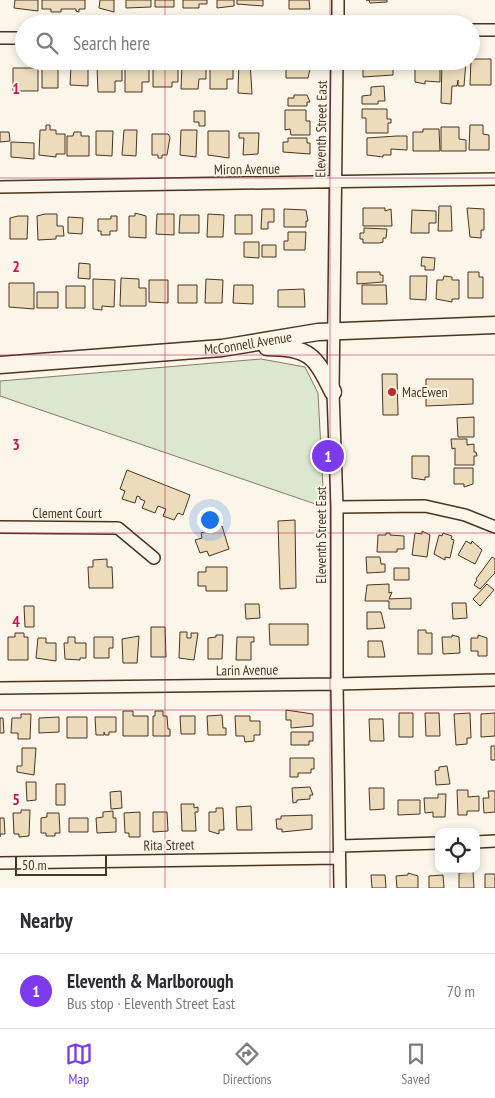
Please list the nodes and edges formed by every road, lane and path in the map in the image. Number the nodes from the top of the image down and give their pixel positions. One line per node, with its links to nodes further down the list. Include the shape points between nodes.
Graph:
1 (338, 0): 2 (street)
2 (338, 15)
3 (480, 30): 4 (street)
4 (495, 30)
5 (0, 38): 6 (street)
6 (15, 38)
7 (337, 70): 9 (street, Eleventh Street East)
8 (495, 179): 9 (street, Miron Avenue)
9 (335, 183): 10 (street, Miron Avenue); 12 (street, Eleventh Street East)
10 (0, 187)
11 (495, 326): 12 (main road, McConnell Avenue)
12 (333, 332): 13 (main road, McConnell Avenue); 15 (street, Eleventh Street East)
13 (222, 348): 14 (main road, McConnell Avenue); 15 (main road, via 283,347 305,352 318,362)
14 (0, 365)
15 (333, 392): 16 (street, Eleventh Street East)
16 (337, 507): 18 (street, via 425,506 465,515); 21 (street, Eleventh Street East)
17 (0, 527): 19 (street, Clement Court, via 118,528)
18 (495, 527)
19 (154, 558)
20 (495, 680): 21 (street, Larin Avenue)
21 (337, 684): 22 (street, Larin Avenue); 26 (street, Eleventh Street East)
22 (0, 688)
23 (495, 841): 24 (street)
24 (480, 842)
25 (435, 843): 26 (street, Rita Street)
26 (340, 852): 27 (street, Rita Street); 28 (street, Eleventh Street East)
27 (0, 862)
28 (340, 888)

